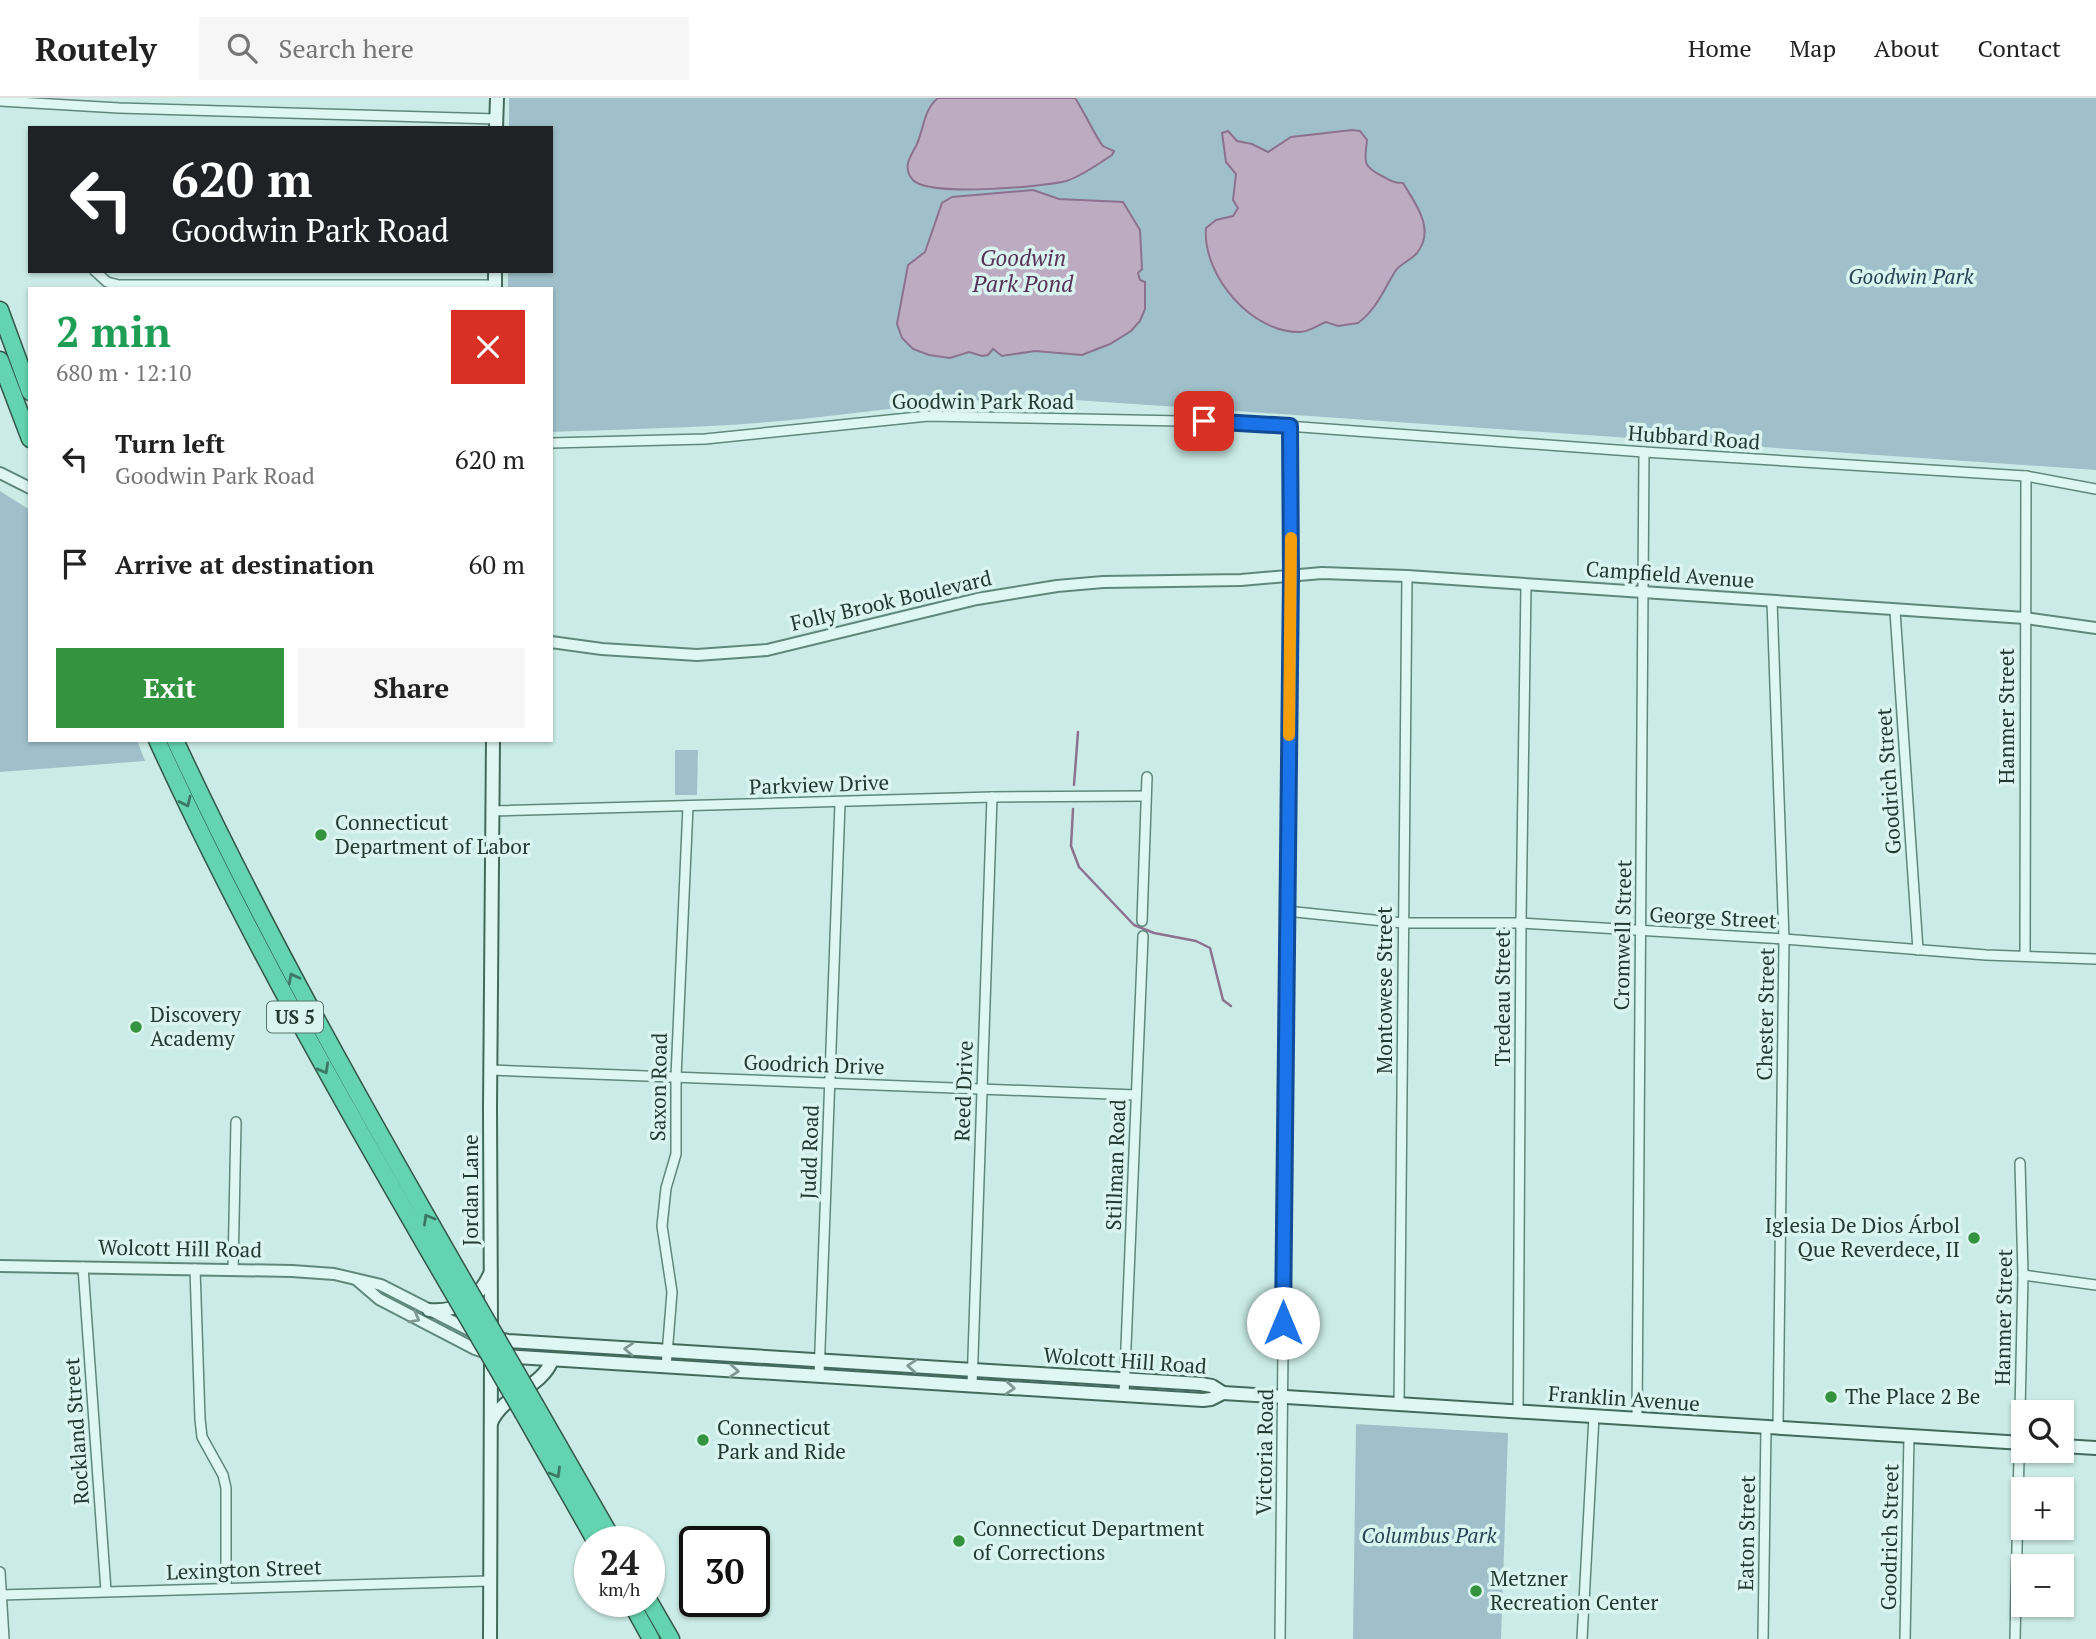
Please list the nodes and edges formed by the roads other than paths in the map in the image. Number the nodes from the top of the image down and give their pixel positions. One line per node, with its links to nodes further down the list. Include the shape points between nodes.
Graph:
1 (497, 98): 3 (main road)
2 (0, 101): 3 (street)
3 (496, 123)
4 (97, 273): 5 (street, via 119,285)
5 (495, 282)
6 (0, 310): 8 (highway)
7 (0, 360): 10 (highway)
8 (28, 387)
9 (1290, 426): 11 (street, Goodwin Park Road, via 929,416 705,439); 12 (street, Hubbard Road); 17 (street, Victoria Road)
10 (28, 434)
11 (553, 443)
12 (1644, 452): 14 (street, Hubbard Road); 21 (street, Cromwell Street)
13 (0, 473): 15 (street)
14 (2026, 476): 16 (street, Hubbard Road); 24 (street, Hanmer Street)
15 (28, 487)
16 (2096, 489)
17 (1291, 576): 18 (street, Campfield Avenue); 19 (street, Campfield Avenue); 36 (street, Victoria Road)
18 (1407, 576): 20 (street, Campfield Avenue); 38 (street, Montowese Street)
19 (1241, 580): 26 (street, Folly Brook Boulevard, via 1103,582 1023,591 767,650 697,655)
20 (1526, 585): 21 (street, Campfield Avenue); 39 (street, Tredeau Street)
21 (1644, 593): 22 (street, Campfield Avenue); 40 (street, Cromwell Street)
22 (1772, 601): 23 (street, Campfield Avenue); 42 (street, Chester Street)
23 (1895, 611): 24 (street, Campfield Avenue); 43 (street, Goodrich Street)
24 (2025, 618): 25 (street, Campfield Avenue); 44 (street, Hanmer Street)
25 (2096, 628)
26 (553, 642)
27 (158, 742): 60 (highway, US 5, one-way to 60, via 263,958 324,1070)
28 (176, 742): 60 (highway, US 5, one-way to 28, via 294,980)
29 (493, 742): 35 (main road, Jordan Lane)
30 (1147, 777): 31 (street)
31 (1146, 796): 32 (street, Parkview Drive); 37 (street)
32 (992, 797): 33 (street, Parkview Drive); 49 (street, Reed Drive)
33 (840, 803): 34 (street, Parkview Drive); 48 (street, Judd Road)
34 (688, 806): 35 (street, Parkview Drive); 47 (street, Saxon Road)
35 (493, 811): 46 (main road, Jordan Lane)
36 (1286, 911): 38 (street, George Street); 77 (street, Victoria Road)
37 (1142, 921)
38 (1403, 923): 39 (street, George Street); 79 (street, Montowese Street)
39 (1521, 923): 40 (street, George Street); 81 (street, Tredeau Street)
40 (1640, 931): 42 (street, George Street); 83 (street, Cromwell Street)
41 (1143, 936): 50 (street, Stillman Road)
42 (1784, 939): 43 (street, George Street); 85 (street, Chester Street)
43 (1918, 950): 44 (street, George Street)
44 (2025, 956): 45 (street, George Street)
45 (2096, 959)
46 (490, 1070): 47 (street, Goodrich Drive); 57 (main road, Jordan Lane)
47 (676, 1077): 48 (street, Goodrich Drive); 66 (street, Saxon Road, via 676,1154 662,1226 672,1292)
48 (831, 1082): 49 (street, Goodrich Drive); 69 (street, Judd Road)
49 (982, 1090): 50 (street, Goodrich Drive); 71 (street, Reed Drive)
50 (1136, 1096): 73 (street, Stillman Road)
51 (236, 1122): 56 (street)
52 (2020, 1163): 58 (street, Hanmer Street)
53 (0, 1266): 54 (street, Wolcott Hill Road)
54 (83, 1267): 55 (street, Wolcott Hill Road); 96 (street, Rockland Street)
55 (195, 1269): 56 (street, Wolcott Hill Road); 95 (street, via 202,1437 226,1488)
56 (233, 1270): 59 (street, Wolcott Hill Road, via 320,1272)
57 (491, 1273): 64 (main road, via 467,1303 451,1310); 65 (main road, Jordan Lane)
58 (2023, 1275): 61 (street); 78 (street, Hanmer Street)
59 (358, 1281): 62 (street, Wolcott Hill Road); 63 (street, Wolcott Hill Road)
60 (456, 1282): 80 (highway, US 5, bridge)
61 (2096, 1284)
62 (399, 1294): 63 (street); 64 (street, Wolcott Hill Road)
63 (393, 1306): 67 (street, Wolcott Hill Road, one-way to 67)
64 (429, 1310): 65 (street, Wolcott Hill Road)
65 (491, 1338): 66 (main road, Wolcott Hill Road, one-way to 65); 67 (main road, Jordan Lane)
66 (667, 1351): 69 (main road, Wolcott Hill Road); 70 (street, Saxon Road)
67 (491, 1354): 68 (main road, Wolcott Hill Road); 84 (main road, Jordan Lane)
68 (552, 1360): 70 (main road, Wolcott Hill Road); 84 (main road, via 546,1372 502,1405)
69 (820, 1360): 71 (main road, Wolcott Hill Road, one-way to 69); 72 (street, Judd Road)
70 (666, 1367): 72 (main road, Wolcott Hill Road, one-way to 72)
71 (974, 1370): 73 (main road, Wolcott Hill Road); 74 (street, Reed Drive)
72 (819, 1376): 74 (main road, Wolcott Hill Road)
73 (1125, 1379): 75 (main road, Wolcott Hill Road, via 1208,1385); 76 (street, Stillman Road)
74 (972, 1386): 76 (main road, Wolcott Hill Road, one-way to 76)
75 (1223, 1393): 76 (main road, Wolcott Hill Road, via 1207,1400); 77 (main road, Franklin Avenue)
76 (1124, 1395)
77 (1283, 1397): 79 (main road, Franklin Avenue); 104 (street, Victoria Road)
78 (2022, 1400)
79 (1399, 1404): 81 (main road, Franklin Avenue)
80 (529, 1410): 91 (highway, US 5, one-way to 91); 92 (highway, US 5)
81 (1518, 1412): 82 (main road, Franklin Avenue)
82 (1594, 1416): 83 (main road, Franklin Avenue); 105 (street)
83 (1637, 1419): 85 (main road, Franklin Avenue)
84 (490, 1425): 94 (main road, Jordan Lane)
85 (1772, 1428): 86 (main road, Franklin Avenue); 106 (street, Eaton Street)
86 (1909, 1436): 87 (main road, Franklin Avenue); 107 (street, Goodrich Street)
87 (2011, 1442)
88 (2074, 1447): 89 (main road)
89 (2096, 1448)
90 (2020, 1463): 108 (street, Hanmer Street)
91 (588, 1526)
92 (604, 1526)
93 (0, 1572): 97 (street)
94 (489, 1581): 95 (street, Lexington Street); 102 (main road, Jordan Lane)
95 (226, 1588): 96 (street, Lexington Street)
96 (106, 1591): 97 (street, Lexington Street)
97 (1, 1595): 101 (street)
98 (639, 1617): 100 (highway)
99 (658, 1617): 103 (highway)
100 (650, 1637)
101 (4, 1639)
102 (490, 1639)
103 (671, 1639)
104 (1280, 1639)
105 (1582, 1639)
106 (1763, 1639)
107 (1905, 1639)
108 (2015, 1639)

